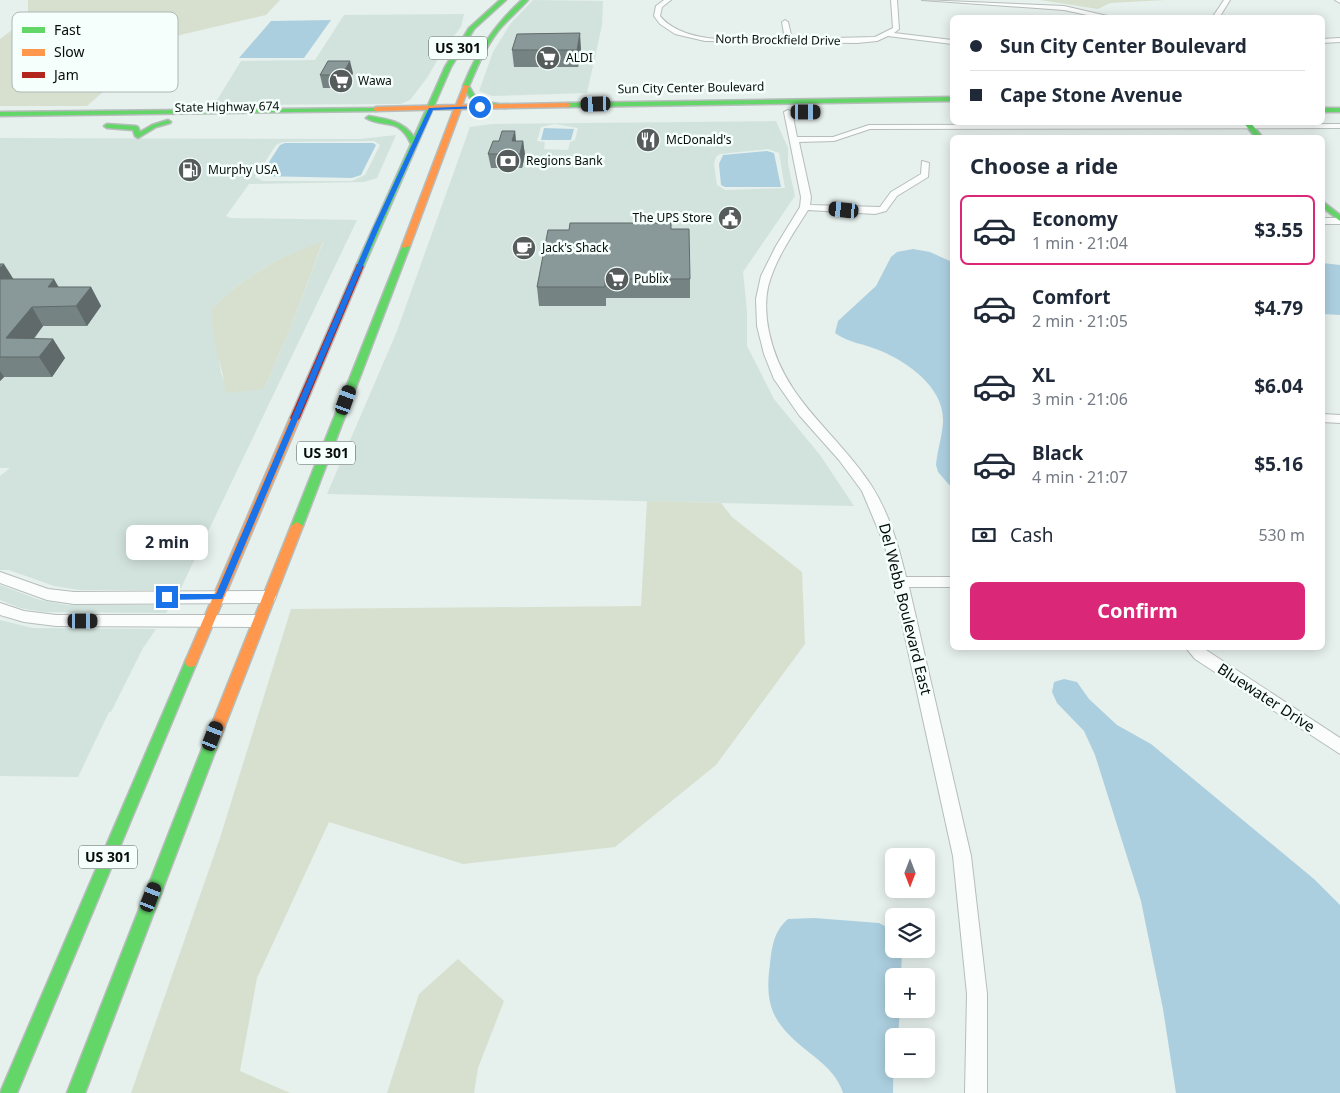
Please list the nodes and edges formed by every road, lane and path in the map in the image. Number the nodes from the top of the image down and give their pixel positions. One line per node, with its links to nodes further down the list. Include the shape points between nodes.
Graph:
1 (503, 0): 28 (main road, US 301, via 479,20 463,40)
2 (525, 0): 17 (main road, US 301, via 491,33 478,55)
3 (668, 0): 10 (street, North Brockfield Drive, via 659,6 657,16 661,24)
4 (894, 0): 11 (street, via 897,22 896,29)
5 (925, 0): 7 (street, via 1048,6)
6 (1227, 0): 8 (street)
7 (1101, 15)
8 (1217, 15)
9 (785, 22): 14 (street)
10 (684, 34): 12 (street); 14 (street, North Brockfield Drive, via 723,41)
11 (890, 34): 14 (street, North Brockfield Drive, via 857,41); 16 (street, North Brockfield Drive)
12 (676, 38)
13 (1340, 40): 15 (street)
14 (789, 41)
15 (1325, 41)
16 (950, 42)
17 (466, 87): 22 (main road, via 475,102); 26 (main road, US 301)
18 (1325, 98): 19 (main road)
19 (1340, 98)
20 (938, 99): 21 (main road, Sun City Center Boulevard); 22 (main road, Sun City Center Boulevard); 27 (main road, via 793,104 787,108)
21 (950, 99)
22 (505, 106): 26 (main road, Sun City Center Boulevard)
23 (1325, 110): 24 (main road)
24 (1340, 110)
25 (924, 111): 27 (main road, Sun City Center Boulevard)
26 (457, 112): 27 (main road, Sun City Center Boulevard); 28 (main road, State Highway 674); 58 (main road, US 301)
27 (788, 112): 45 (street)
28 (429, 113): 30 (main road, State Highway 674); 32 (main road, State Highway 674); 46 (main road, US 301)
29 (0, 114): 30 (main road, State Highway 674)
30 (116, 114): 31 (main road)
31 (0, 118)
32 (369, 118): 35 (main road, State Highway 674); 46 (main road, via 405,127 410,131)
33 (0, 122): 34 (main road, State Highway 674)
34 (23, 122): 35 (main road, State Highway 674); 36 (main road)
35 (168, 122): 40 (main road, via 138,136 138,130 132,127)
36 (52, 125)
37 (1152, 125): 41 (street)
38 (1248, 125): 44 (main road)
39 (1294, 125): 42 (street)
40 (97, 126)
41 (1057, 126): 43 (street); 45 (street, via 869,127 834,138)
42 (1340, 126)
43 (1062, 135)
44 (1257, 135)
45 (794, 140): 49 (street)
46 (414, 144): 57 (main road, US 301)
47 (925, 163): 49 (street, via 925,175 894,194 882,209 864,212)
48 (1325, 206): 50 (main road)
49 (805, 207): 55 (street, Del Webb Boulevard East, via 771,263 762,290 761,322 785,389 862,481 883,518)
50 (1340, 220): 51 (street)
51 (1325, 221)
52 (1325, 418): 53 (street)
53 (1340, 419)
54 (0, 577): 57 (street, via 48,594 74,598)
55 (900, 582): 56 (street); 66 (street, Del Webb Boulevard East, via 962,856 977,994)
56 (950, 582)
57 (218, 597): 58 (street); 60 (main road, US 301)
58 (269, 597): 61 (main road, US 301)
59 (0, 609): 60 (street, via 38,620)
60 (208, 621): 61 (street); 64 (main road, US 301)
61 (258, 621): 65 (main road, US 301)
62 (1196, 650): 63 (street, Bluewater Drive)
63 (1340, 747)
64 (8, 1093)
65 (76, 1093)
66 (976, 1093)

